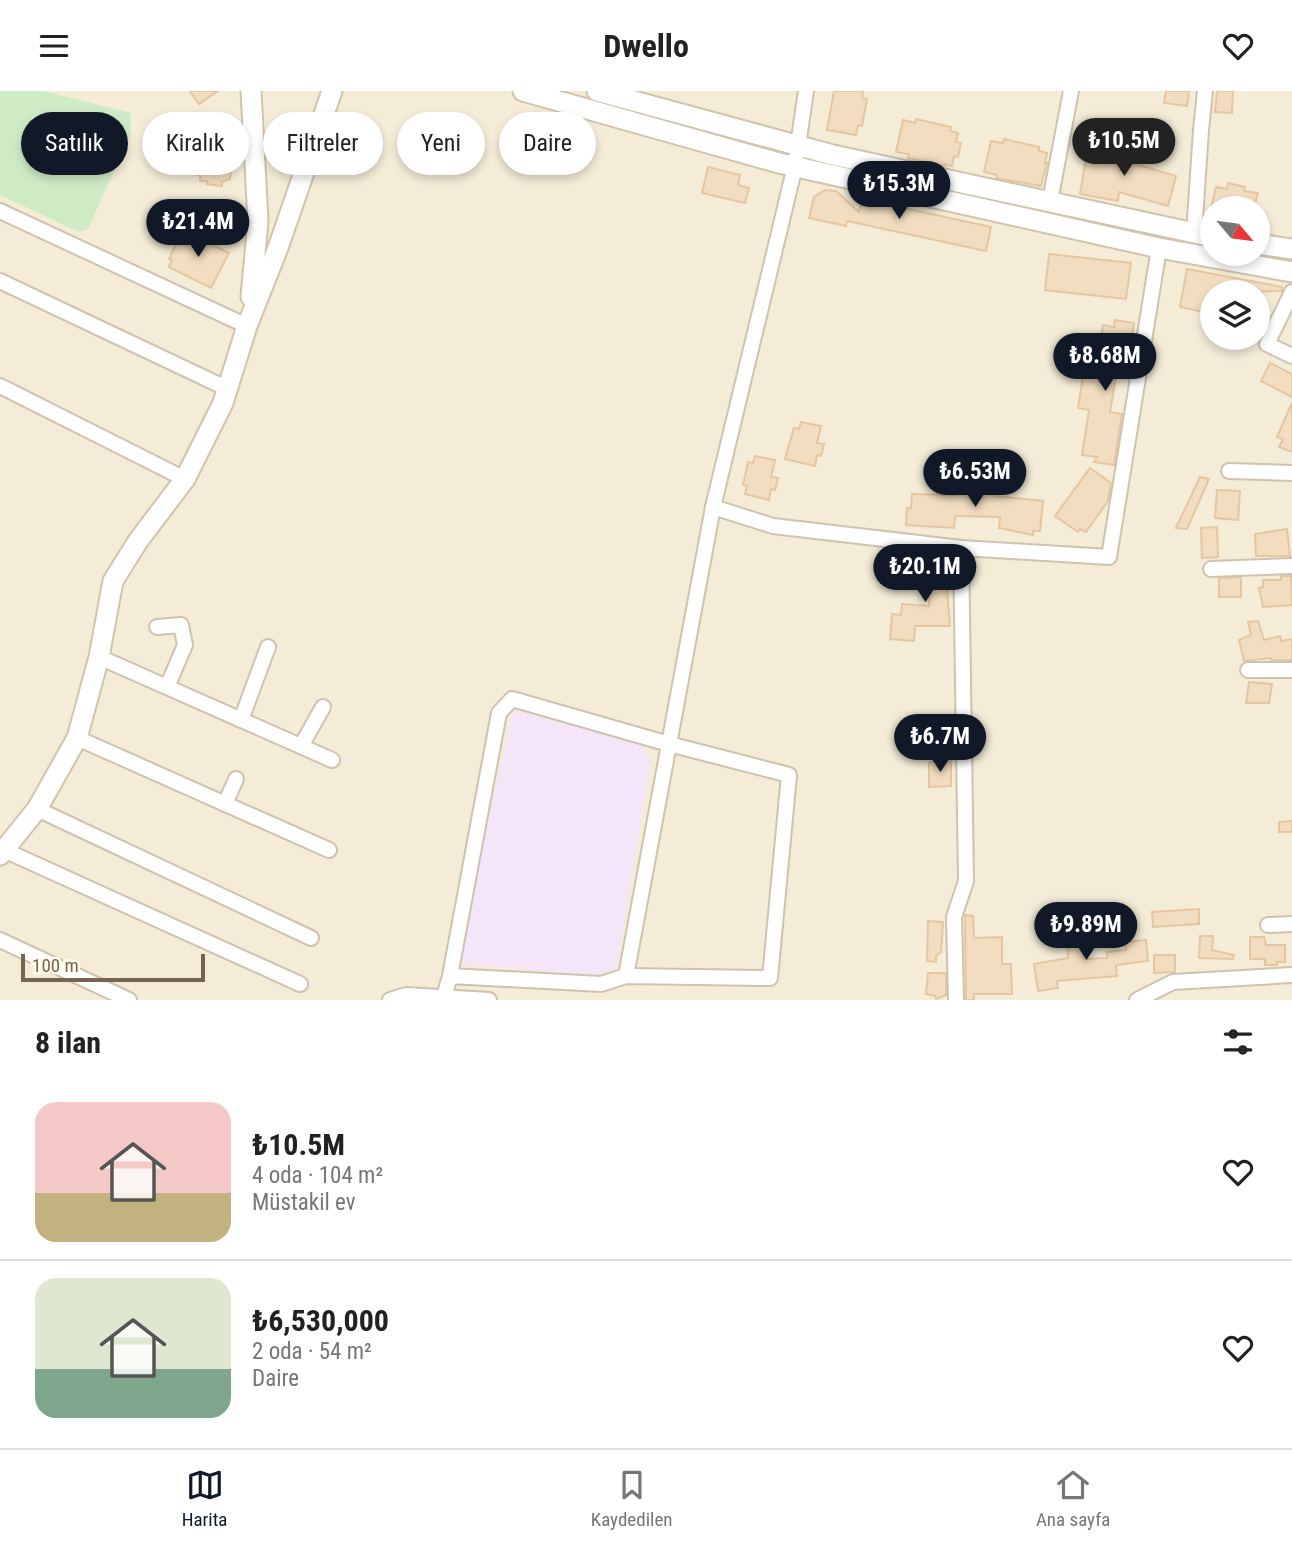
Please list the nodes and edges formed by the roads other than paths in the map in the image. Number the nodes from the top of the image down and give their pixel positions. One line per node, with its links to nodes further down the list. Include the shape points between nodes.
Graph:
1 (251, 91): 9 (main road)
2 (265, 91): 9 (main road)
3 (332, 91): 22 (main road)
4 (523, 91): 11 (main road)
5 (597, 91): 10 (main road)
6 (806, 91): 10 (street)
7 (1071, 91): 13 (street)
8 (1205, 91): 12 (street)
9 (254, 139): 22 (main road, via 258,221)
10 (799, 146): 11 (street); 13 (main road)
11 (795, 166): 17 (main road); 29 (street)
12 (1204, 196)
13 (1050, 201): 15 (main road)
14 (0, 211): 22 (street)
15 (1200, 234)
16 (1270, 246): 18 (main road)
17 (1159, 248): 19 (main road); 30 (street, via 1109,557)
18 (1292, 249)
19 (1292, 272)
20 (0, 281): 25 (street)
21 (1292, 292): 23 (street, via 1267,344)
22 (247, 326): 25 (main road)
23 (1292, 356)
24 (0, 386): 28 (street)
25 (228, 389): 28 (main road)
26 (1229, 471): 27 (street)
27 (1292, 473)
28 (185, 479): 35 (main road, via 113,582)
29 (713, 507): 30 (street, via 773,526); 42 (street)
30 (961, 548): 62 (street, via 966,881 954,916)
31 (1292, 566): 32 (street)
32 (1212, 569)
33 (157, 627): 38 (street, via 181,625 185,645)
34 (268, 647): 40 (street)
35 (99, 657): 38 (street); 41 (main road)
36 (1248, 670): 37 (street)
37 (1292, 670)
38 (167, 687): 40 (street)
39 (323, 707): 43 (street)
40 (241, 720): 43 (street)
41 (77, 738): 46 (street); 47 (main road)
42 (669, 744): 55 (street); 55 (street, via 789,775 770,978); 56 (street, via 512,699 499,713)
43 (301, 746): 44 (street)
44 (332, 760)
45 (236, 779): 46 (street)
46 (225, 804): 48 (street)
47 (37, 809): 49 (main road); 52 (street)
48 (328, 850)
49 (2, 852): 57 (street)
50 (1292, 924): 51 (street)
51 (1268, 925)
52 (311, 938)
53 (0, 940): 59 (street)
54 (1292, 975): 63 (street, via 1173,982)
55 (626, 976): 56 (street, via 601,984)
56 (450, 977): 58 (street)
57 (300, 984)
58 (444, 997): 60 (street, via 406,995); 61 (street)
59 (129, 1000)
60 (390, 1000)
61 (489, 1000)
62 (956, 1000)
63 (1138, 1000)

